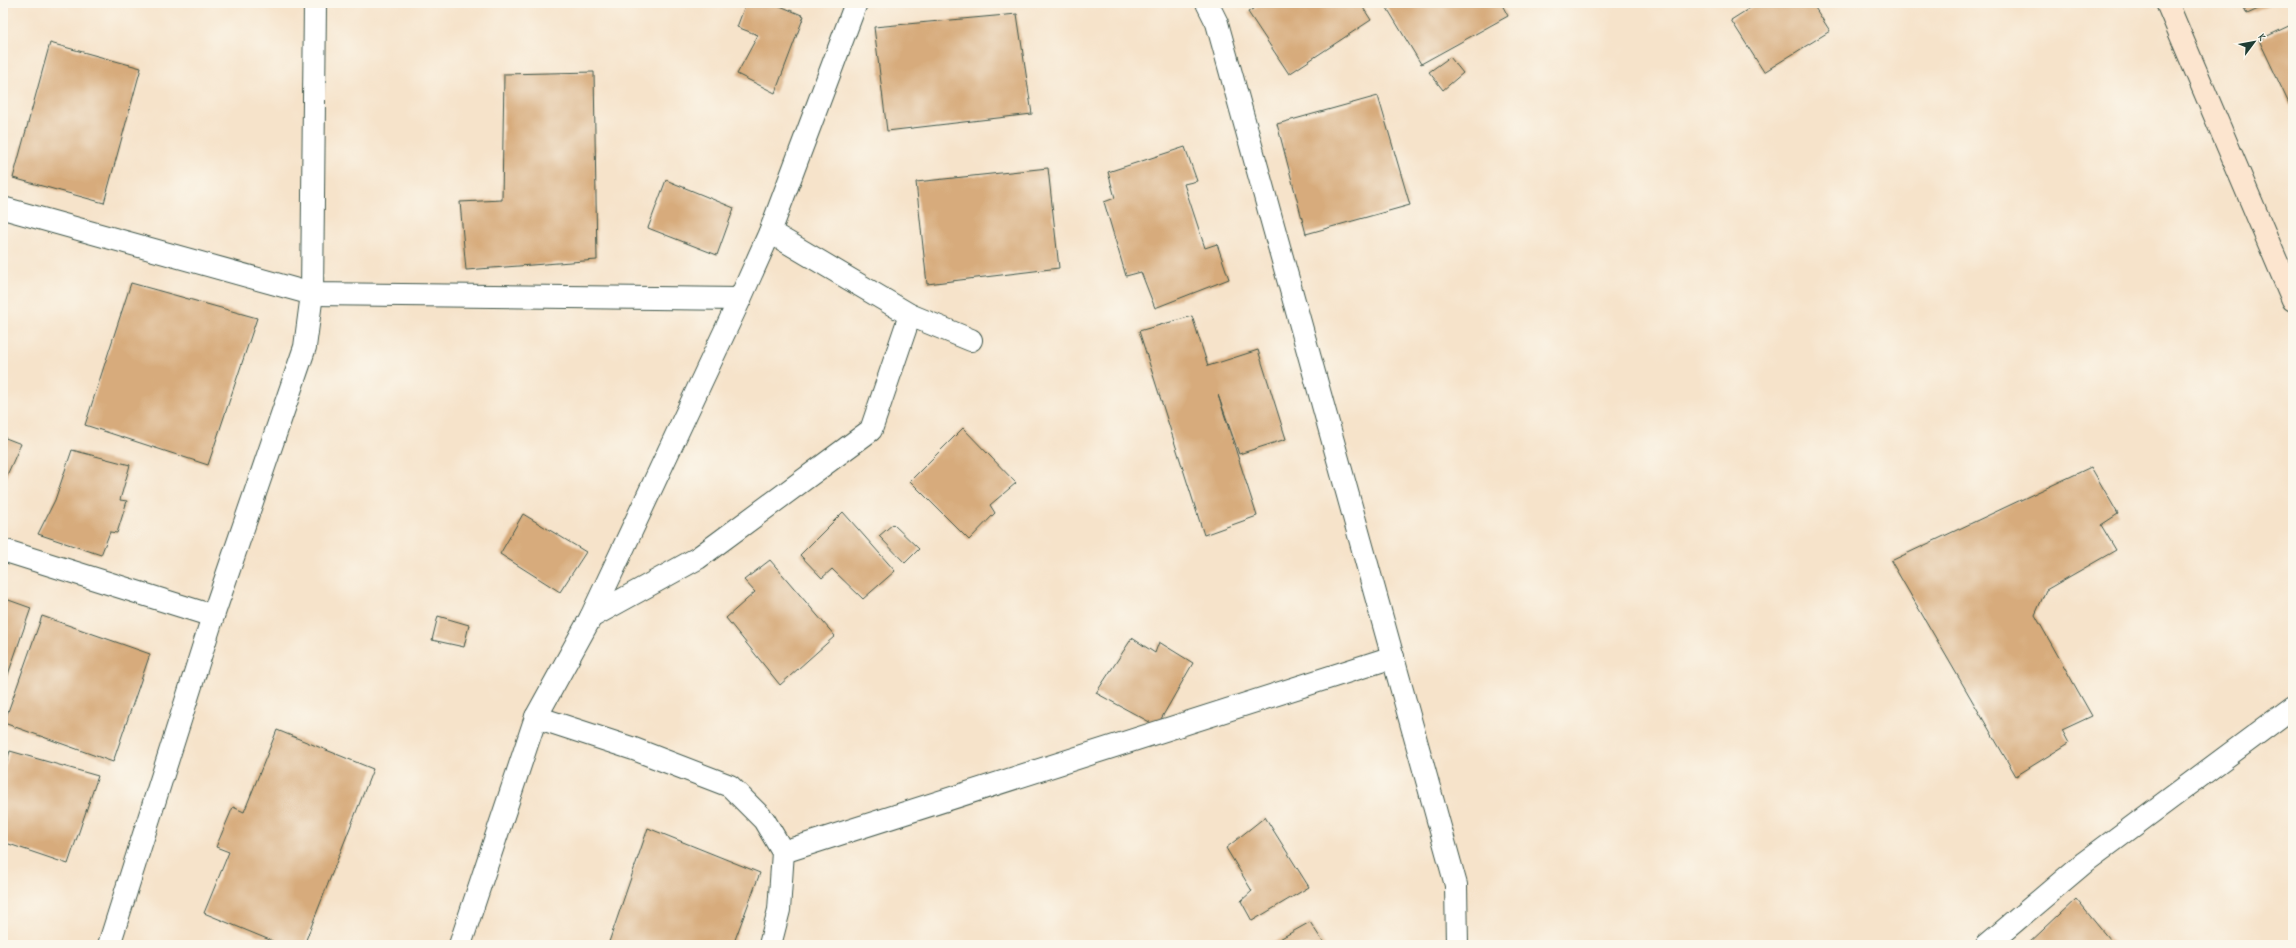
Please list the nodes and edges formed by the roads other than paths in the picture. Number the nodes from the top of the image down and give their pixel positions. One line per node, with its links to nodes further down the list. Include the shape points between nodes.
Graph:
1 (315, 3): 7 (street)
2 (856, 3): 6 (street)
3 (1207, 3): 15 (street, via 1217,23)
4 (2167, 3): 9 (main road)
5 (3, 208): 7 (street)
6 (770, 232): 8 (street); 10 (street)
7 (312, 294): 8 (street); 13 (street, via 305,347)
8 (740, 299): 14 (street)
9 (2293, 300)
10 (910, 315): 11 (street); 14 (street, via 871,430 698,558)
11 (971, 340)
12 (3, 550): 13 (street)
13 (213, 616): 19 (street)
14 (590, 617): 17 (street)
15 (1393, 656): 18 (street); 22 (street, via 1456,885)
16 (2293, 707): 23 (street, via 2085,862)
17 (536, 717): 18 (street, via 634,749 730,786 764,820); 20 (street)
18 (783, 852): 21 (street, via 779,910)
19 (109, 945)
20 (460, 945)
21 (770, 945)
22 (1457, 945)
23 (1987, 945)

